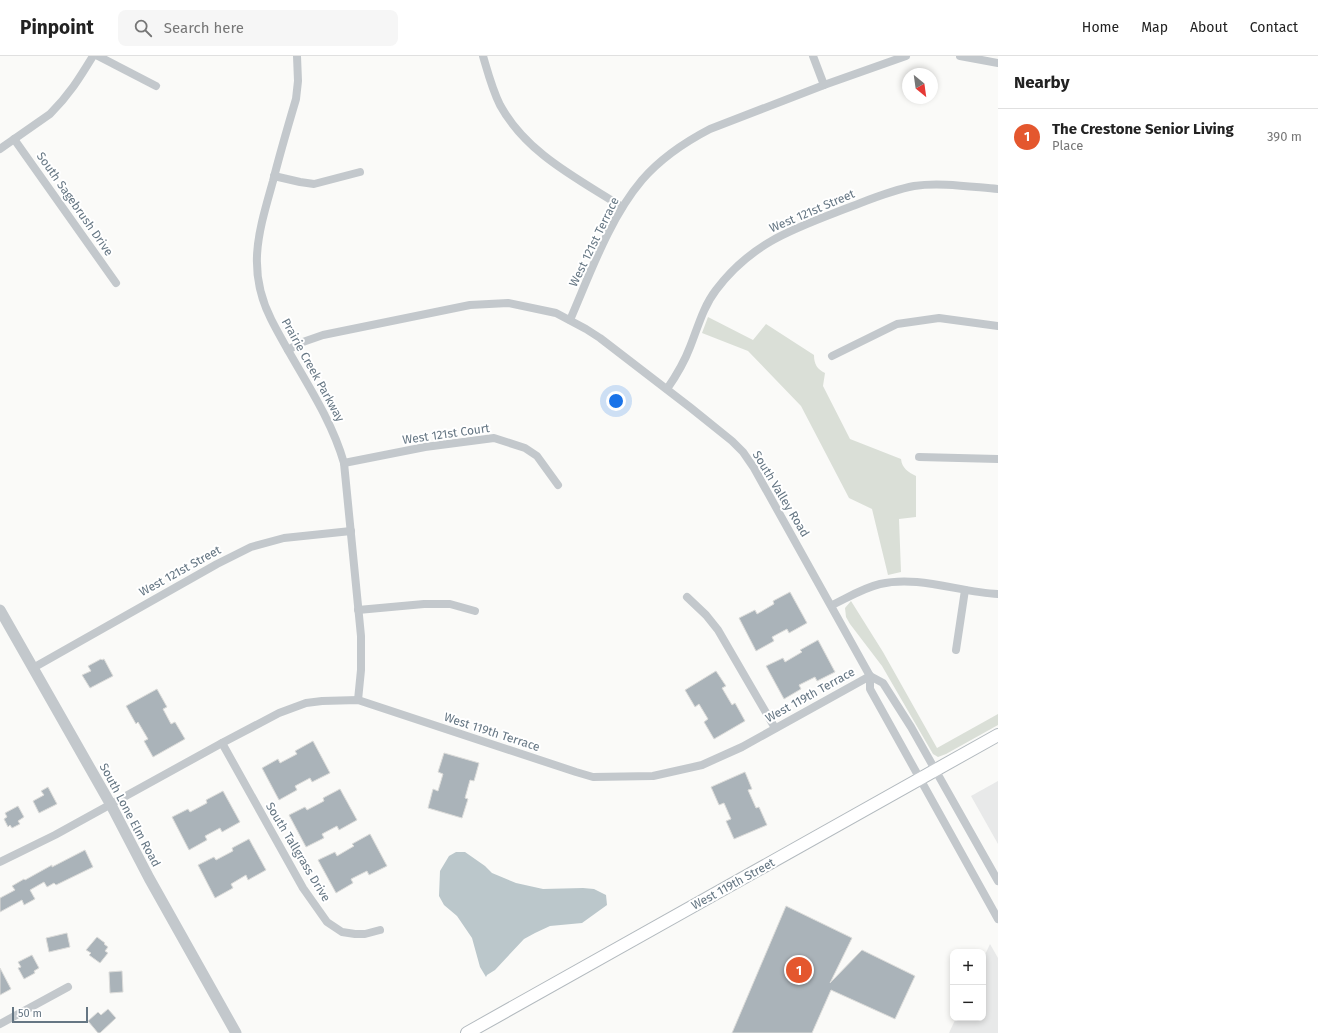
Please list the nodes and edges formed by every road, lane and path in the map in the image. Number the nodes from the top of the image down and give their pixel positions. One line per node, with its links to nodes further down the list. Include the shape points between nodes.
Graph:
1 (93, 56): 11 (street, via 65,99 50,114)
2 (98, 56): 9 (street)
3 (297, 56): 14 (street, Prairie Creek Parkway, via 296,99)
4 (483, 56): 16 (street, via 500,105 530,144 550,161)
5 (813, 56): 10 (street)
6 (906, 56): 10 (street, West 121st Terrace)
7 (960, 56): 8 (street)
8 (998, 63)
9 (156, 86)
10 (824, 86): 16 (street, West 121st Terrace, via 710,129 694,138 664,159 643,179)
11 (14, 139): 12 (street); 17 (street, South Sagebrush Drive)
12 (0, 149)
13 (360, 172): 14 (street, via 314,184)
14 (274, 176): 20 (street, Prairie Creek Parkway, via 258,236 256,260 266,308)
15 (998, 189): 22 (street, West 121st Street, via 952,185 915,186 867,201 771,240 740,263 716,290 703,313 684,361)
16 (622, 207): 18 (street, West 121st Terrace)
17 (116, 283)
18 (570, 320): 20 (street, via 556,313 508,303 470,305 323,335); 22 (street, South Valley Road, via 600,338)
19 (998, 326): 21 (street, via 939,318 897,324)
20 (288, 350): 25 (street, Prairie Creek Parkway, via 333,432)
21 (832, 356)
22 (667, 389): 31 (street, South Valley Road, via 742,452 760,478)
23 (919, 457): 24 (street)
24 (998, 459)
25 (344, 463): 26 (street, West 121st Court, via 425,447 494,438 525,448 537,456); 27 (street, Prairie Creek Parkway)
26 (558, 485)
27 (351, 532): 33 (street, Prairie Creek Parkway); 36 (street, West 121st Street, via 284,538 251,547 216,564)
28 (966, 590): 29 (street); 31 (street, via 915,582 891,582 869,588); 35 (street)
29 (998, 594)
30 (687, 597): 39 (street, via 718,630)
31 (832, 605): 37 (street, South Valley Road)
32 (0, 610): 36 (street, South Lone Elm Road)
33 (358, 610): 34 (street, via 450,604); 38 (street, Prairie Creek Parkway, via 361,651)
34 (475, 611)
35 (956, 650)
36 (33, 668): 44 (street, South Lone Elm Road)
37 (870, 676): 39 (street, West 119th Terrace); 42 (street, South Valley Road, via 883,683); 43 (street, South Valley Road, via 870,689)
38 (358, 700): 39 (street, West 119th Terrace, via 593,777 653,776 702,765 742,747); 41 (street, West 119th Terrace, via 306,703)
39 (775, 728)
40 (998, 735): 42 (main road, West 119th Street)
41 (222, 743): 44 (street, West 119th Terrace); 48 (street, South Tallgrass Drive, via 303,888 327,922 342,932 355,934)
42 (936, 770): 43 (main road, West 119th Street); 46 (street, South Valley Road)
43 (920, 779): 47 (street, South Valley Road); 52 (main road, West 119th Street)
44 (111, 805): 45 (street, West 119th Terrace); 51 (street, South Lone Elm Road)
45 (0, 862)
46 (998, 880)
47 (998, 919)
48 (380, 930)
49 (68, 987): 50 (street)
50 (0, 1024)
51 (236, 1033)
52 (467, 1033)

